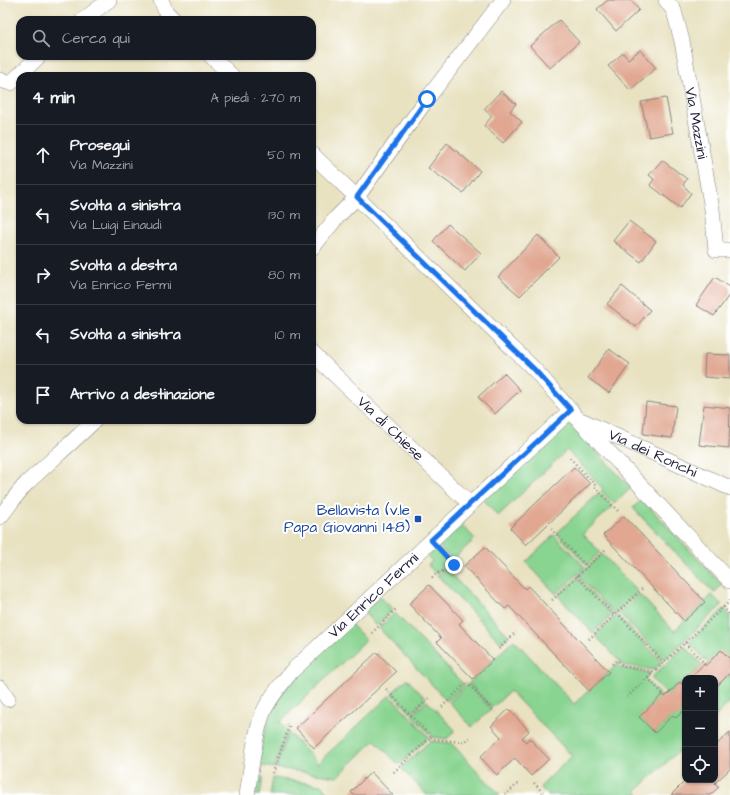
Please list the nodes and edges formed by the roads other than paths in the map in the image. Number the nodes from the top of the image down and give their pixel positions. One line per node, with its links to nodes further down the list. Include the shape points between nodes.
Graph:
1 (109, 0): 5 (street)
2 (161, 0): 6 (street)
3 (503, 0): 12 (street, via 427,99)
4 (666, 0): 14 (street, Via Mazzini, via 674,11 682,41 712,209)
5 (88, 16)
6 (170, 16)
7 (35, 60): 9 (street)
8 (215, 60): 10 (street)
9 (23, 72)
10 (228, 72)
11 (316, 158): 12 (street)
12 (357, 197): 13 (street); 16 (street, via 534,369)
13 (316, 243)
14 (723, 250)
15 (316, 357): 19 (street, Via di Chiese)
16 (574, 414): 18 (street, Via dei Ronchi); 19 (street, Via Enrico Fermi); 21 (street)
17 (91, 424): 20 (street, via 26,485)
18 (730, 488)
19 (470, 504): 22 (street, Via Enrico Fermi, via 291,672 274,694 263,712 258,729)
20 (0, 517)
21 (730, 581)
22 (247, 795)

